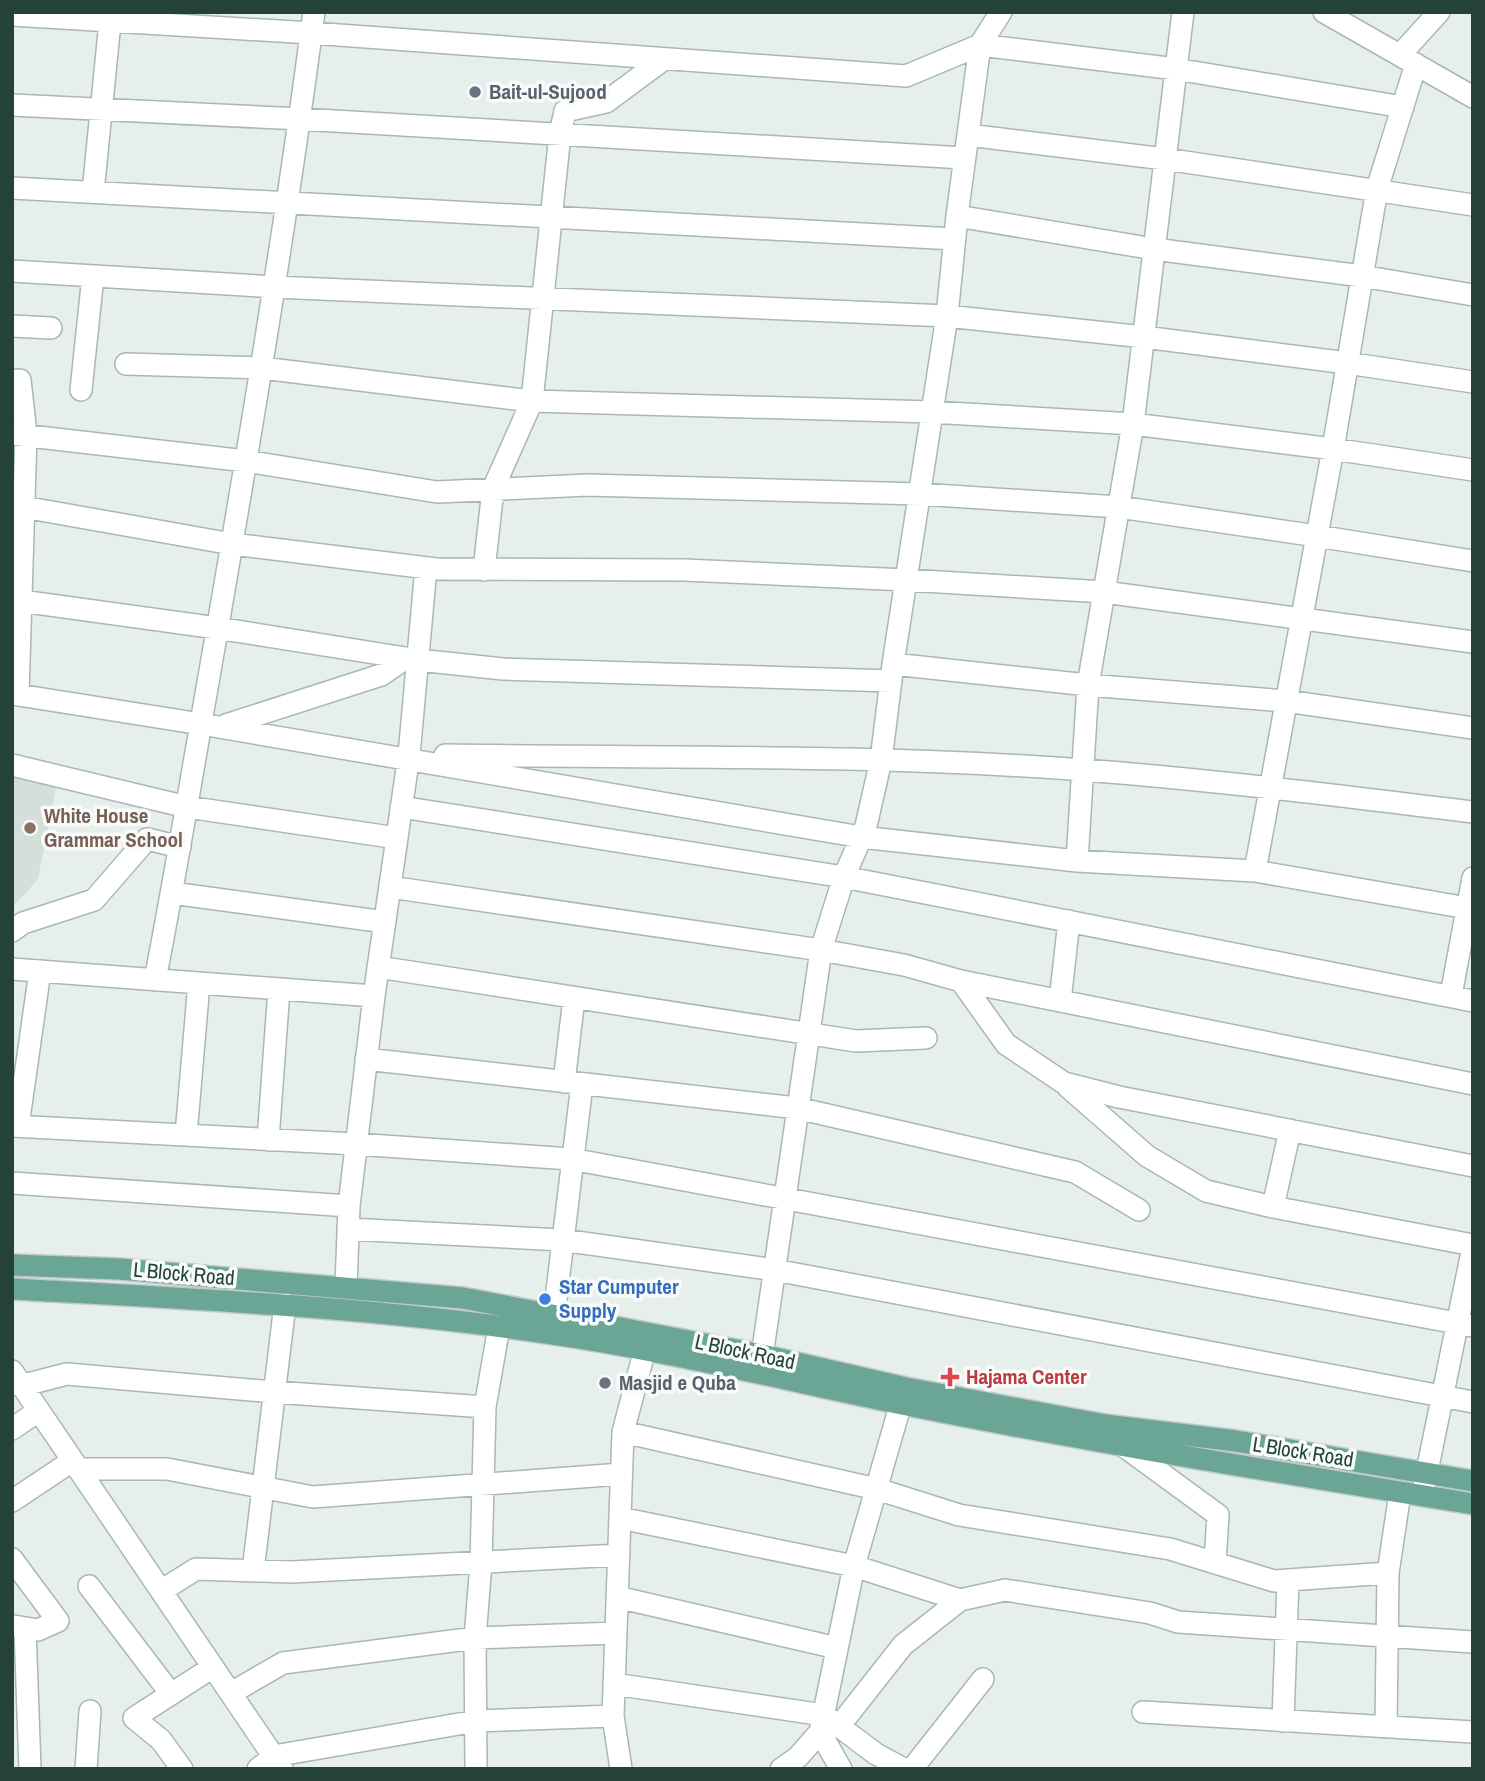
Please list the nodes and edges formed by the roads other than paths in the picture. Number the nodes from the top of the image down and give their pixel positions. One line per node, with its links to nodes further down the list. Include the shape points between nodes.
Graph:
1 (976, 12): 9 (street)
2 (1183, 12): 12 (street)
3 (1439, 12): 11 (street)
4 (1332, 14): 11 (street)
5 (12, 15): 6 (street)
6 (38, 15): 7 (street)
7 (111, 17): 8 (street); 16 (street)
8 (313, 23): 10 (street); 17 (street)
9 (991, 28): 10 (street, via 906,76); 12 (street); 19 (street)
10 (664, 59): 18 (street, via 606,102 565,111)
11 (1408, 60): 13 (street); 15 (street)
12 (1176, 69): 15 (street); 21 (street)
13 (1473, 97)
14 (12, 105): 16 (street)
15 (1403, 107): 23 (street)
16 (102, 109): 17 (street); 24 (street)
17 (300, 119): 18 (street); 25 (street)
18 (560, 134): 20 (street); 28 (street)
19 (968, 135): 20 (street); 21 (street)
20 (964, 158): 27 (street)
21 (1165, 159): 23 (street); 30 (street)
22 (12, 188): 24 (street)
23 (1377, 189): 26 (street); 33 (street)
24 (93, 192): 25 (street)
25 (289, 203): 28 (street); 34 (street)
26 (1473, 205)
27 (957, 216): 29 (street); 30 (street)
28 (551, 217): 29 (street); 36 (street)
29 (954, 239): 37 (street)
30 (1154, 249): 33 (street); 40 (street)
31 (12, 271): 32 (street)
32 (93, 276): 34 (street); 46 (street)
33 (1362, 276): 35 (street); 41 (street)
34 (275, 287): 36 (street); 43 (street)
35 (1473, 295)
36 (543, 299): 37 (street); 47 (street)
37 (947, 316): 40 (street); 48 (street)
38 (12, 326): 39 (street)
39 (51, 328)
40 (1144, 337): 41 (street); 49 (street)
41 (1348, 363): 45 (street); 51 (street)
42 (126, 364): 43 (street)
43 (262, 368): 47 (street); 52 (street)
44 (12, 381): 50 (street, via 20,380)
45 (1473, 382)
46 (82, 390)
47 (532, 401): 48 (street); 54 (street)
48 (932, 412): 49 (street); 55 (street)
49 (1133, 424): 51 (street); 57 (street)
50 (19, 434): 52 (street); 56 (street)
51 (1333, 449): 53 (street); 58 (street)
52 (246, 461): 54 (street, via 437,492); 59 (street)
53 (1473, 470)
54 (493, 489): 55 (street, via 589,485); 63 (street)
55 (920, 494): 57 (street); 64 (street)
56 (18, 506): 59 (street); 61 (street)
57 (1119, 507): 58 (street); 65 (street)
58 (1317, 536): 60 (street); 67 (street)
59 (232, 544): 62 (street); 68 (street)
60 (1473, 561)
61 (17, 564): 66 (street)
62 (426, 568): 63 (street); 71 (street)
63 (484, 570): 64 (street, via 684,570)
64 (907, 580): 65 (street); 72 (street)
65 (1104, 592): 67 (street); 73 (street)
66 (21, 601): 68 (street); 69 (street)
67 (1301, 620): 70 (street); 75 (street)
68 (217, 628): 71 (street); 76 (street)
69 (16, 634): 74 (street)
70 (1473, 642)
71 (412, 659): 72 (street, via 503,669); 76 (street, via 381,675); 78 (street)
72 (892, 672): 73 (street); 79 (street)
73 (1088, 685): 75 (street); 81 (street)
74 (15, 694): 76 (street)
75 (1286, 701): 77 (street); 82 (street)
76 (211, 725): 78 (street); 83 (street)
77 (1473, 728)
78 (409, 757): 79 (street); 84 (street); 86 (street)
79 (881, 760): 81 (street); 86 (street)
80 (12, 765): 83 (street)
81 (1083, 770): 82 (street); 89 (street)
82 (1270, 787): 85 (street); 90 (street)
83 (187, 807): 87 (street); 88 (street)
84 (401, 807): 87 (street); 91 (street)
85 (1473, 811)
86 (861, 837): 89 (street); 91 (street)
87 (397, 838): 93 (street)
88 (180, 847): 94 (street); 98 (street, via 147,839 94,900)
89 (1077, 861): 90 (street)
90 (1255, 871): 95 (street)
91 (844, 877): 96 (street); 99 (street)
92 (1473, 878): 95 (street)
93 (390, 887): 97 (street); 99 (street)
94 (172, 893): 97 (street); 103 (street)
95 (1470, 909): 107 (street)
96 (1069, 921): 107 (street); 110 (street)
97 (385, 922): 100 (street)
98 (12, 930)
99 (821, 950): 104 (street); 112 (street)
100 (378, 967): 108 (street); 109 (street)
101 (12, 969): 102 (street)
102 (40, 971): 103 (street); 119 (street)
103 (155, 980): 105 (street)
104 (961, 981): 110 (street); 116 (street, via 1006,1044)
105 (199, 983): 106 (street); 121 (street)
106 (279, 989): 108 (street); 122 (street)
107 (1451, 995): 111 (street)
108 (374, 996): 114 (street)
109 (573, 998): 112 (street); 115 (street)
110 (1060, 1001): 117 (street)
111 (1473, 1001)
112 (808, 1035): 113 (street, via 856,1041); 118 (street)
113 (926, 1038)
114 (366, 1059): 115 (street); 123 (street)
115 (573, 1083): 118 (street); 124 (street)
116 (1063, 1083): 120 (street); 129 (street, via 1147,1156 1206,1191)
117 (1473, 1084)
118 (797, 1108): 127 (street); 130 (street, via 1075,1172)
119 (15, 1126): 121 (street)
120 (1290, 1130): 125 (street); 129 (street)
121 (186, 1135): 122 (street)
122 (268, 1140): 123 (street)
123 (356, 1144): 124 (street); 128 (street)
124 (571, 1159): 127 (street); 132 (street)
125 (1473, 1166)
126 (12, 1182): 128 (street)
127 (785, 1197): 135 (street); 140 (street)
128 (349, 1206): 131 (street)
129 (1273, 1207): 133 (street)
130 (1139, 1210)
131 (348, 1229): 132 (street); 136 (street)
132 (562, 1240): 135 (street); 139 (street)
133 (1473, 1246): 140 (street)
134 (12, 1265): 136 (main road, L Block Road)
135 (775, 1270): 143 (street); 146 (street)
136 (346, 1287): 139 (main road, L Block Road, via 463,1298)
137 (12, 1289): 138 (main road, L Block Road)
138 (285, 1304): 141 (main road, L Block Road); 145 (street)
139 (553, 1324): 141 (main road, L Block Road); 142 (main road, L Block Road); 143 (main road, L Block Road)
140 (1464, 1325): 146 (street)
141 (499, 1326): 149 (street)
142 (645, 1349): 143 (main road, L Block Road); 152 (street)
143 (761, 1364): 148 (main road, L Block Road); 155 (main road, L Block Road, via 1105,1425)
144 (16, 1378): 145 (street, via 67,1374); 150 (street)
145 (274, 1392): 149 (street); 159 (street)
146 (1442, 1396): 147 (street); 155 (street)
147 (1473, 1402)
148 (901, 1403): 153 (main road, L Block Road); 160 (street)
149 (485, 1406): 158 (street)
150 (38, 1411): 151 (street); 154 (street)
151 (12, 1429)
152 (623, 1432): 156 (street); 160 (street)
153 (1125, 1447): 161 (main road, L Block Road); 169 (street, via 1217,1516)
154 (75, 1465): 159 (street, via 167,1469); 163 (street); 175 (street)
155 (1427, 1471): 157 (main road, L Block Road); 162 (street)
156 (621, 1474): 158 (street); 165 (street)
157 (1473, 1481)
158 (483, 1485): 159 (street, via 313,1497); 168 (street)
159 (262, 1488): 171 (street)
160 (877, 1489): 169 (street, via 959,1515 1170,1549); 170 (street)
161 (1400, 1493): 162 (main road, L Block Road); 172 (street)
162 (1422, 1496): 164 (main road, L Block Road)
163 (12, 1501)
164 (1473, 1504)
165 (620, 1518): 166 (street); 170 (street)
166 (619, 1555): 168 (street); 176 (street)
167 (12, 1559): 178 (street, via 58,1621 38,1630)
168 (481, 1563): 171 (street); 182 (street)
169 (1215, 1563): 173 (street, via 1274,1581)
170 (854, 1566): 177 (street); 184 (street)
171 (253, 1571): 175 (street, via 196,1569)
172 (1388, 1573): 173 (street); 181 (street)
173 (1288, 1580): 179 (street)
174 (89, 1587): 189 (street)
175 (161, 1591): 185 (street)
176 (617, 1597): 180 (street); 184 (street)
177 (960, 1600): 179 (street, via 1005,1590 1150,1613 1178,1622); 195 (street, via 903,1645)
178 (19, 1627): 199 (street)
179 (1286, 1629): 181 (street); 194 (street)
180 (616, 1633): 182 (street); 187 (street)
181 (1388, 1636): 183 (street); 196 (street)
182 (475, 1639): 188 (street, via 283,1663); 193 (street)
183 (1473, 1642)
184 (837, 1648): 195 (street)
185 (214, 1667): 188 (street); 189 (street)
186 (983, 1679): 207 (street)
187 (614, 1684): 192 (street); 195 (street)
188 (231, 1693): 198 (street)
189 (171, 1695): 201 (street, via 134,1718 161,1740)
190 (90, 1711): 200 (street)
191 (1143, 1712): 194 (street)
192 (613, 1716): 193 (street); 203 (street)
193 (476, 1721): 198 (street); 202 (street)
194 (1283, 1721): 196 (street)
195 (828, 1724): 204 (street); 205 (street); 206 (street)
196 (1386, 1727): 197 (street)
197 (1473, 1732)
198 (271, 1765)
199 (30, 1769)
200 (86, 1769)
201 (182, 1769)
202 (476, 1769)
203 (621, 1769)
204 (781, 1769)
205 (841, 1769)
206 (904, 1769)
207 (912, 1769)

